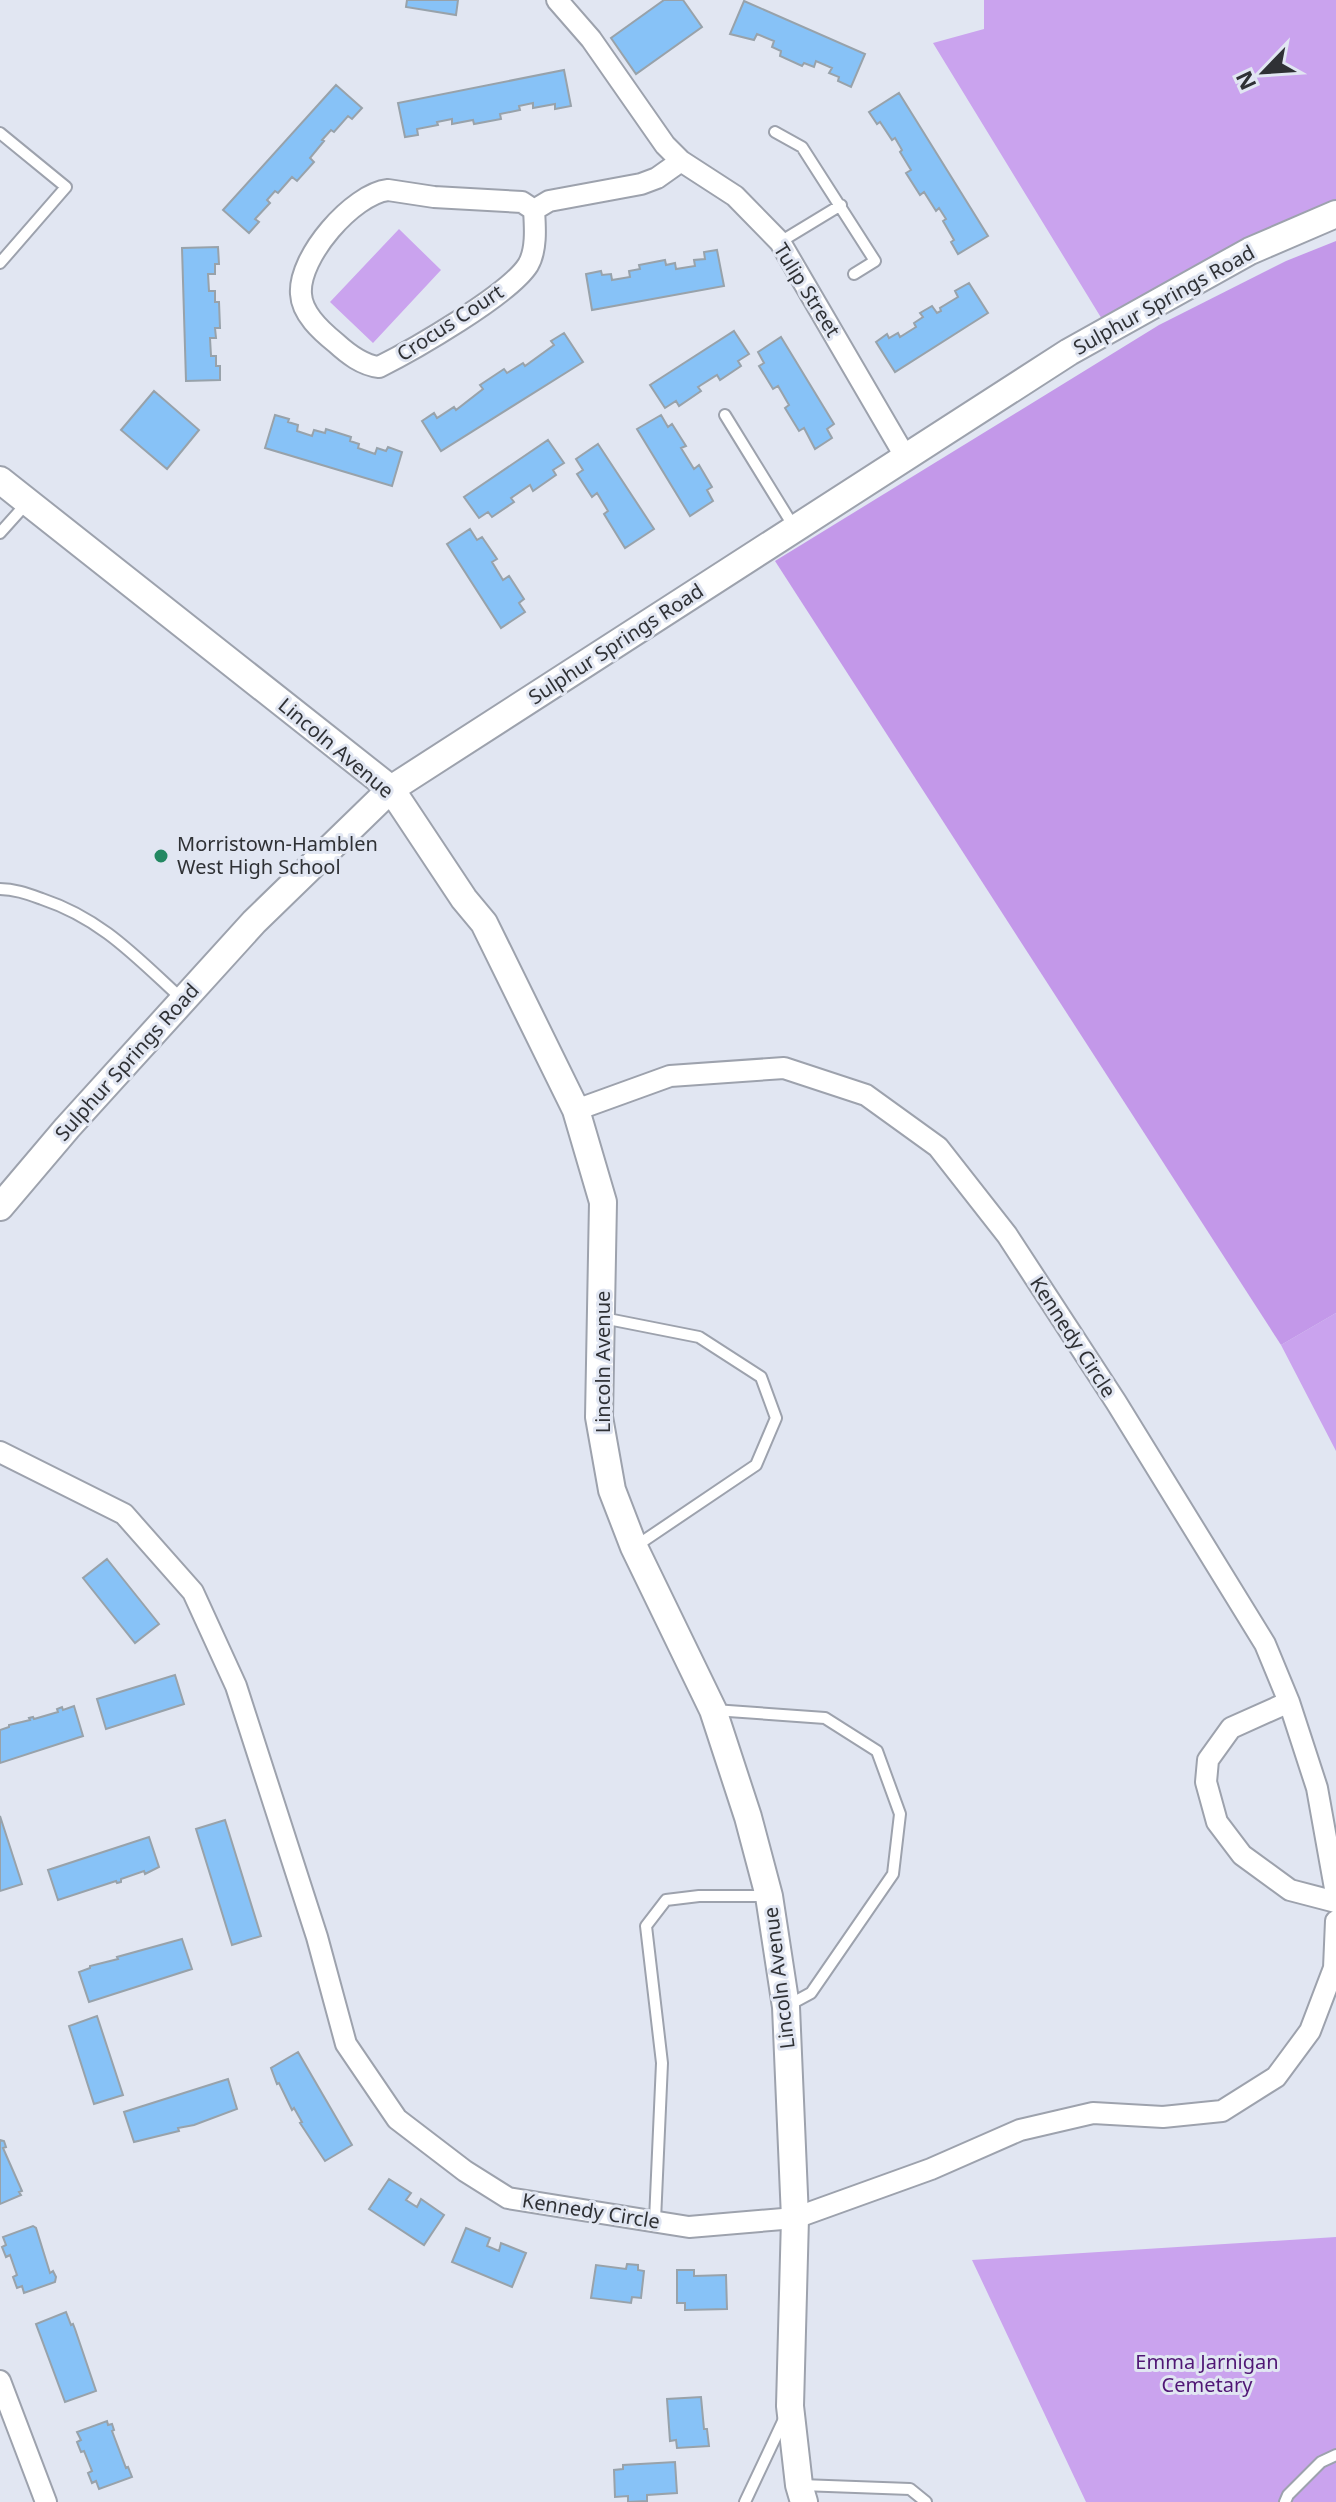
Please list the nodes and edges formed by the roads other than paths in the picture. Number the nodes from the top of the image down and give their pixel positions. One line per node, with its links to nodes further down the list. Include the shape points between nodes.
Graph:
1 (557, 0): 4 (street, Tulip Street)
2 (775, 132): 5 (lane, via 802,147)
3 (0, 133): 9 (lane, via 66,187)
4 (681, 161): 6 (street, via 649,181 549,201); 8 (street, Tulip Street, via 735,196)
5 (841, 205): 8 (lane); 10 (lane, via 875,261)
6 (534, 210): 6 (street, Crocus Court, via 502,199 376,191 339,221 306,266 301,295 306,312 343,350 379,367 502,292 520,275 530,263)
7 (1336, 214): 12 (street, Sulphur Springs Road, via 1250,251 1108,329)
8 (780, 242): 12 (street, Tulip Street)
9 (0, 263)
10 (854, 274)
11 (725, 415): 15 (lane)
12 (906, 458): 15 (street, Sulphur Springs Road)
13 (0, 480): 14 (street, Lincoln Avenue)
14 (27, 503): 16 (lane); 17 (street, Lincoln Avenue)
15 (795, 528): 17 (street, Sulphur Springs Road)
16 (0, 533)
17 (391, 789): 19 (street, Sulphur Springs Road, via 254,922); 20 (street, Lincoln Avenue, via 484,923)
18 (0, 889): 19 (lane, via 71,908 105,929)
19 (183, 1000): 21 (street, Sulphur Springs Road)
20 (576, 1110): 22 (street, Lincoln Avenue, via 603,1202); 25 (street, Kennedy Circle, via 670,1076 784,1068 866,1095 938,1147 1007,1235 1116,1402 1265,1644)
21 (0, 1207)
22 (603, 1318): 24 (street, Lincoln Avenue, via 599,1417 612,1490); 24 (lane, via 699,1337 761,1377 776,1418 756,1465)
23 (0, 1452): 33 (street, Kennedy Circle, via 124,1514 193,1592 236,1686 346,2044 397,2119 508,2198)
24 (634, 1547): 26 (street, Lincoln Avenue)
25 (1289, 1702): 27 (street, Kennedy Circle, via 1317,1788); 29 (street, via 1231,1728 1208,1760 1206,1782 1217,1822 1242,1855 1290,1890)
26 (713, 1710): 28 (street, Lincoln Avenue); 31 (lane, via 825,1718 877,1751 900,1814 893,1874 811,1993)
27 (1336, 1894)
28 (769, 1896): 31 (street, Lincoln Avenue); 33 (lane, via 666,1900 646,1926 662,2063)
29 (1336, 1902)
30 (1336, 1921): 32 (street, Kennedy Circle, via 1334,1968 1310,2031 1276,2077 1222,2111 1163,2117 1093,2113 1020,2130)
31 (786, 2007): 32 (street, Lincoln Avenue)
32 (795, 2218): 33 (street, Kennedy Circle, via 689,2227); 35 (street, Lincoln Avenue)
33 (655, 2220)
34 (0, 2381): 38 (street)
35 (790, 2406): 37 (street, Lincoln Avenue); 39 (lane)
36 (1336, 2455): 41 (lane, via 1321,2462)
37 (801, 2494): 40 (lane, via 910,2489)
38 (46, 2502)
39 (745, 2502)
40 (926, 2502)
41 (1285, 2502)

